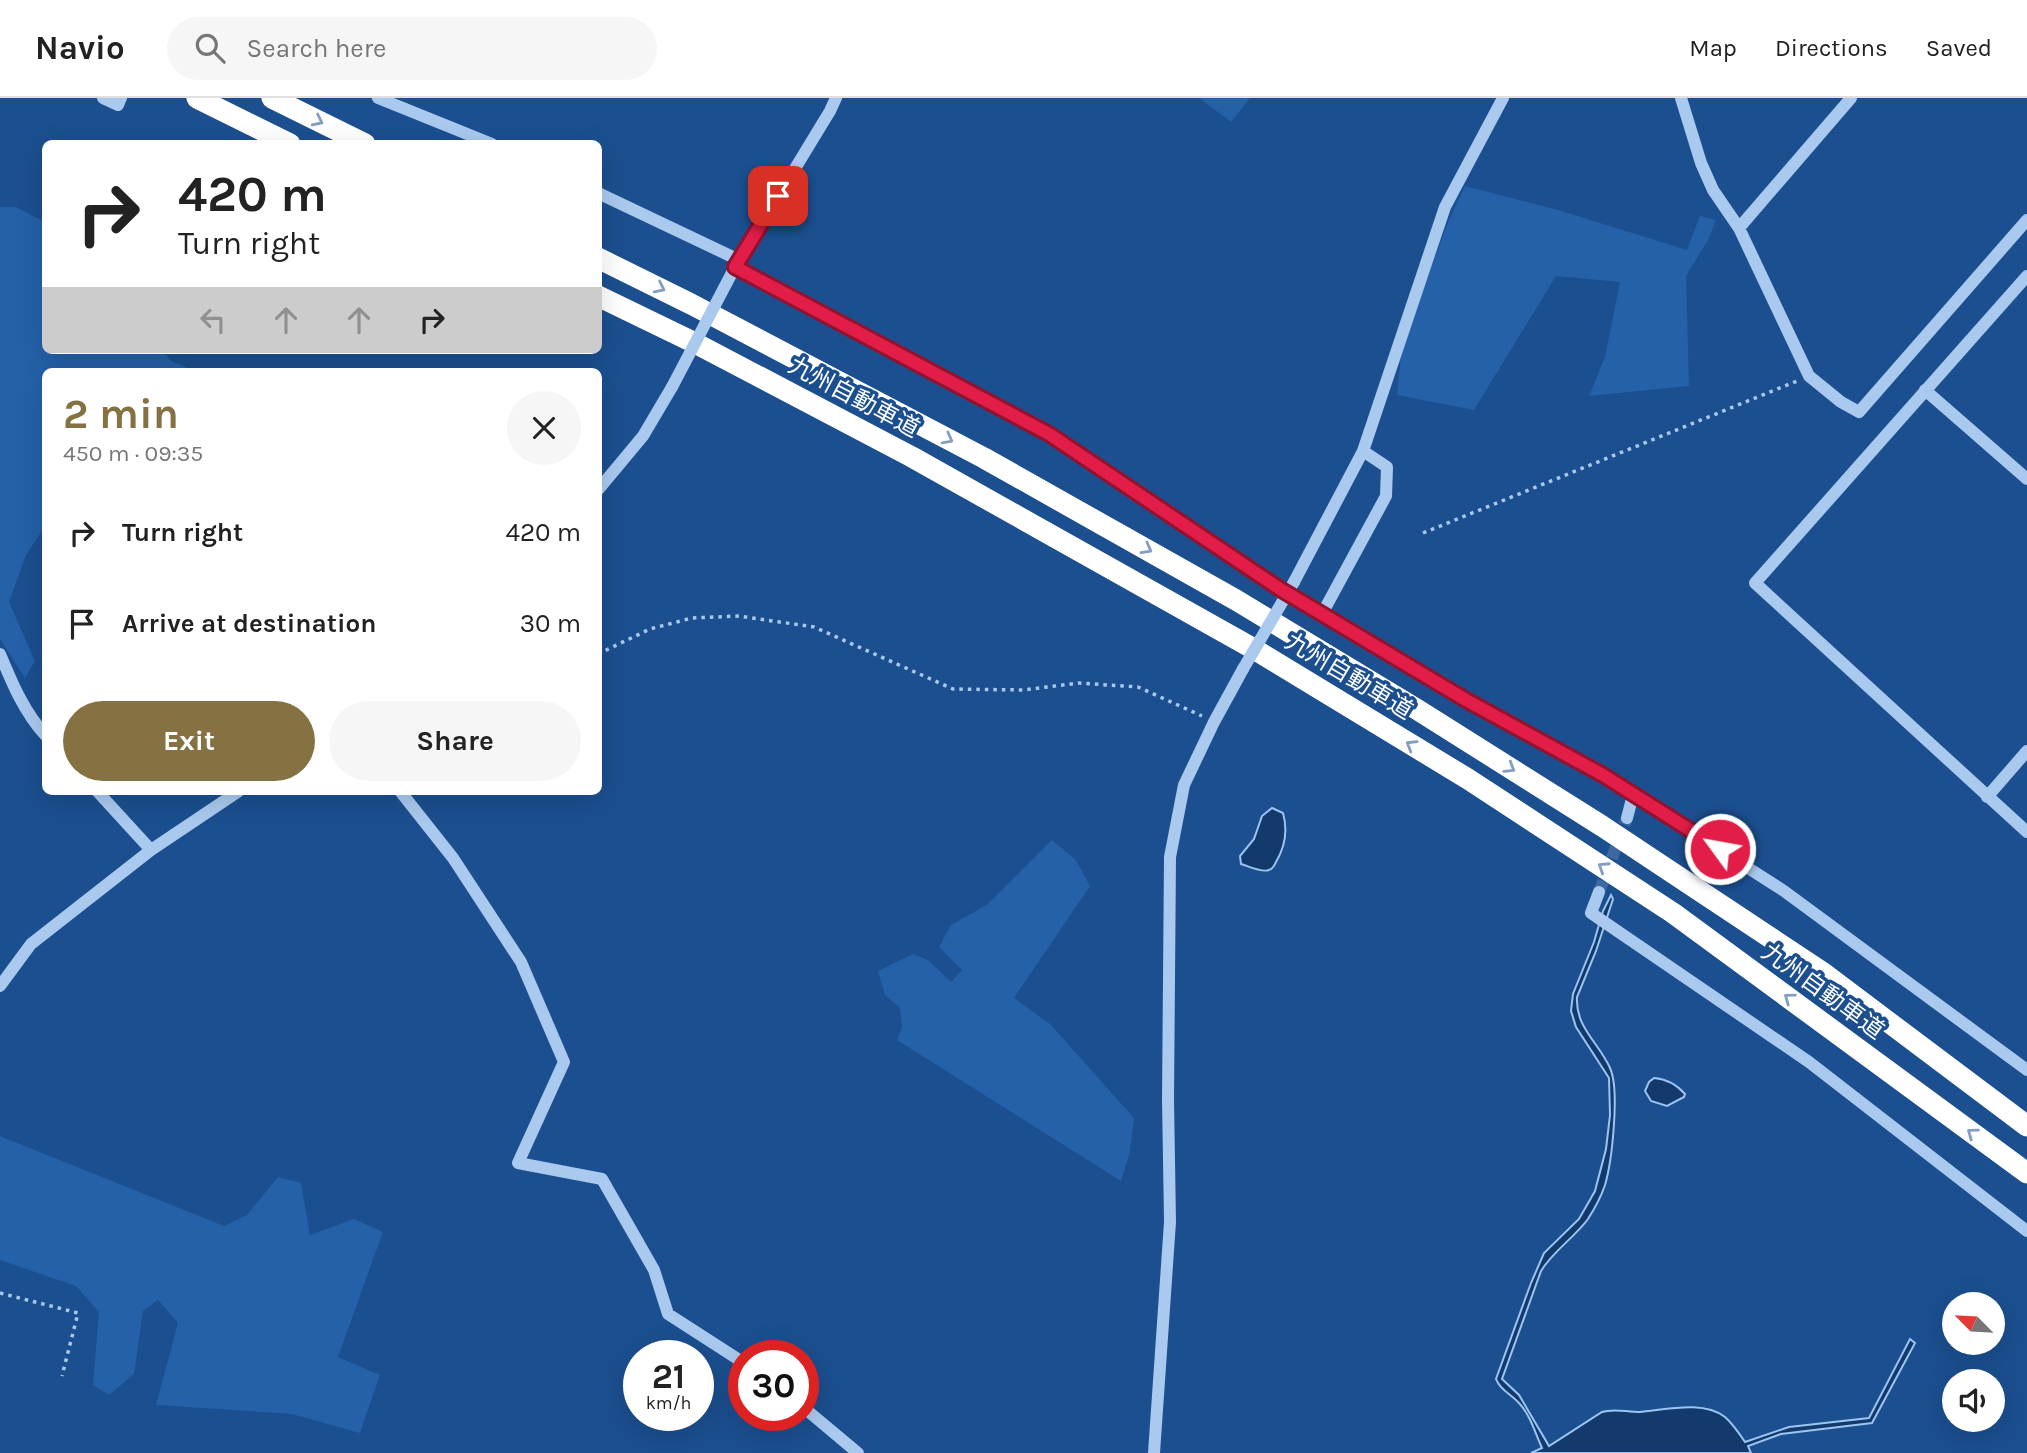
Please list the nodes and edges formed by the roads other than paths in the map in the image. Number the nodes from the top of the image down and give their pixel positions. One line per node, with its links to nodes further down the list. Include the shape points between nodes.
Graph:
1 (103, 98): 2 (street, via 118,105)
2 (121, 98)
3 (197, 98): 10 (highway)
4 (272, 98): 11 (highway, one-way to 11)
5 (377, 98): 12 (street)
6 (836, 98): 17 (street)
7 (1503, 98): 21 (street, via 1445,207)
8 (1681, 98): 15 (street, via 1713,190)
9 (1851, 98): 15 (street)
10 (282, 140)
11 (357, 140)
12 (482, 140)
13 (602, 195): 17 (street)
14 (2027, 220): 15 (street, via 1859,412 1809,376)
15 (1739, 228)
16 (602, 260): 39 (highway, 九州自動車道, one-way to 39, via 985,458 1236,600 1406,703 1822,972)
17 (737, 264): 23 (street, bridge, via 643,436); 24 (street, via 1049,434)
18 (2027, 276): 20 (street)
19 (602, 298): 40 (highway, 九州自動車道, one-way to 19, via 1673,913 1456,772 1254,649 912,457)
20 (1925, 390): 22 (street); 32 (street, via 1755,583)
21 (1363, 451): 24 (street, via 1387,467 1386,496); 45 (street, bridge, via 1184,785 1170,857 1170,1222)
22 (2027, 479)
23 (602, 485)
24 (1322, 614): 28 (street)
25 (0, 653): 26 (street)
26 (42, 731)
27 (2027, 751): 32 (street)
28 (1633, 794): 33 (street); 38 (street, via 1784,891)
29 (100, 795): 35 (street)
30 (233, 795): 35 (street)
31 (403, 795): 42 (street, via 453,858 521,962 564,1062 519,1163 602,1179 654,1270 668,1314)
32 (1987, 797): 34 (street)
33 (1627, 818)
34 (2027, 832)
35 (151, 850): 37 (street, via 31,944)
36 (1599, 892): 41 (street, via 1591,913 1809,1062)
37 (0, 986)
38 (2027, 1070)
39 (2027, 1126)
40 (2027, 1174)
41 (2027, 1231)
42 (728, 1353)
43 (819, 1420): 44 (street)
44 (858, 1453)
45 (1154, 1453)

